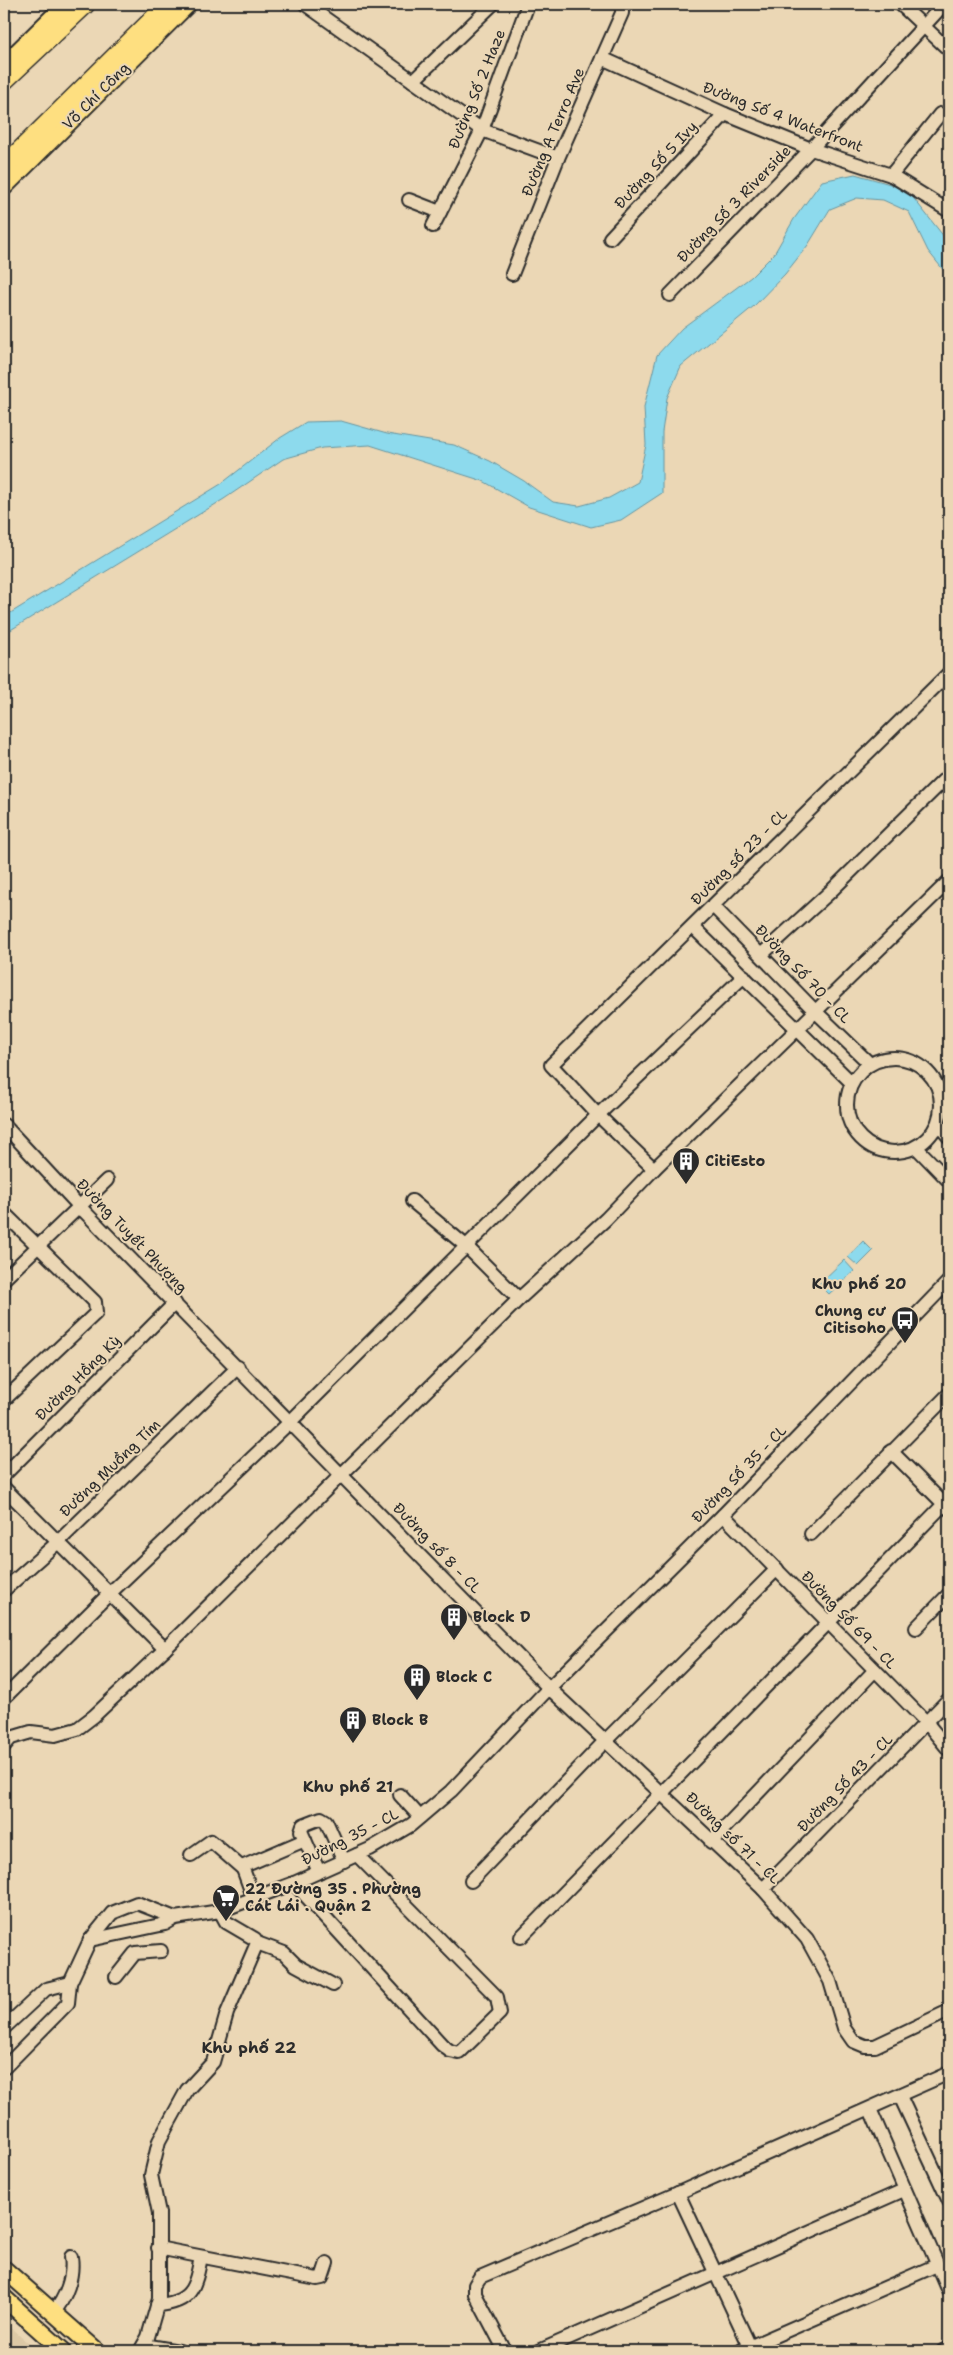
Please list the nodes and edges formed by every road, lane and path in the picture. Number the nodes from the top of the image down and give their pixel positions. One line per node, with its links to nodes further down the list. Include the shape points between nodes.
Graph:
1 (66, 4): 14 (main road)
2 (85, 4): 15 (highway)
3 (169, 4): 22 (highway, Võ Chí Công)
4 (188, 4): 24 (main road, Võ Chí Công)
5 (305, 4): 16 (street)
6 (493, 4): 16 (street)
7 (528, 4): 19 (street, Đường Số 2 Haze)
8 (622, 4): 13 (street, Đường A Terro Ave, via 622,12)
9 (900, 4): 11 (street)
10 (944, 4): 11 (street, Đường Số 3 Riverside)
11 (924, 27): 12 (street); 20 (street, Đường Số 3 Riverside)
12 (949, 50)
13 (602, 58): 17 (street, Đường Số 4 Waterfront); 21 (street, Đường A Terro Ave)
14 (4, 65)
15 (4, 80)
16 (413, 81): 19 (street)
17 (725, 114): 20 (street, Đường Số 4 Waterfront); 29 (street, Đường Số 5 Ivy)
18 (940, 114): 23 (street)
19 (482, 130): 21 (street); 27 (street, Đường Số 2 Haze)
20 (811, 149): 23 (street, Đường Số 4 Waterfront); 31 (street, Đường Số 3 Riverside)
21 (558, 158): 30 (street, Đường A Terro Ave)
22 (4, 167)
23 (891, 175): 26 (street, Đường Số 4 Waterfront)
24 (4, 187)
25 (409, 200): 27 (street)
26 (949, 211)
27 (440, 212): 28 (street, Đường Số 2 Haze)
28 (433, 226)
29 (610, 238)
30 (512, 274)
31 (670, 295)
32 (949, 672): 35 (street, Đường số 23 - CL)
33 (949, 775): 37 (street)
34 (949, 881): 39 (street)
35 (714, 906): 36 (street, Đường số 23 - CL); 37 (street, Đường Số 70 - CL)
36 (693, 926): 38 (street); 43 (street, Đường số 23 - CL, via 552,1065)
37 (761, 955): 39 (street, Đường Số 70 - CL)
38 (744, 976): 40 (street); 43 (street)
39 (814, 1012): 40 (street); 41 (street, Đường Số 70 - CL)
40 (797, 1030): 42 (street); 48 (street)
41 (870, 1064): 42 (street); 44 (street, via 889,1058 905,1059 920,1066 932,1077 940,1092 942,1108)
42 (852, 1083): 47 (street, via 846,1112 860,1139 872,1148 886,1152)
43 (598, 1115): 48 (street); 54 (street)
44 (938, 1124): 46 (street); 47 (street, via 929,1138)
45 (4, 1126): 52 (street, Đường Tuyết Phượng)
46 (949, 1137)
47 (916, 1148): 50 (street)
48 (654, 1169): 58 (street, via 606,1219)
49 (107, 1180): 52 (street)
50 (949, 1181)
51 (412, 1201): 54 (street)
52 (80, 1207): 55 (street); 59 (street, Đường Tuyết Phượng)
53 (4, 1214): 55 (street)
54 (466, 1246): 58 (street); 63 (street)
55 (38, 1247): 56 (street); 62 (street, via 95,1302 96,1314)
56 (4, 1280)
57 (949, 1281): 69 (street, Đường Số 35 - CL)
58 (519, 1299): 65 (street)
59 (175, 1303): 60 (street, Đường Tuyết Phượng); 66 (street, Đường Hồng Kỳ)
60 (238, 1367): 63 (street, Đường Tuyết Phượng); 71 (street, Đường Muồng Tím)
61 (949, 1394): 64 (street)
62 (4, 1400)
63 (291, 1421): 65 (street, Đường số 8 - CL); 74 (street)
64 (891, 1452): 68 (street); 70 (street)
65 (342, 1474): 78 (street); 80 (street, Đường số 8 - CL)
66 (4, 1475)
67 (4, 1488): 71 (street)
68 (948, 1504): 76 (street)
69 (723, 1515): 72 (street, Đường Số 69 - CL); 80 (street, Đường Số 35 - CL)
70 (811, 1534)
71 (57, 1543): 73 (street, Đường Muồng Tím); 74 (street)
72 (776, 1569): 76 (street, Đường Số 69 - CL); 84 (street)
73 (4, 1590)
74 (109, 1594): 78 (street); 81 (street)
75 (949, 1594): 77 (street)
76 (829, 1622): 79 (street, Đường Số 69 - CL); 87 (street)
77 (916, 1628)
78 (165, 1648): 85 (street, via 77,1729 54,1735 31,1732 11,1738)
79 (875, 1670): 83 (street, Đường Số 69 - CL); 91 (street)
80 (549, 1688): 84 (street, Đường số 71 - CL); 89 (street, Đường 35 - CL, via 450,1791)
81 (4, 1698)
82 (949, 1699): 83 (street, Đường Số 43 - CL)
83 (926, 1722): 86 (street, Đường Số 69 - CL); 99 (street, Đường Số 43 - CL)
84 (606, 1740): 87 (street, Đường số 71 - CL); 97 (street)
85 (4, 1746)
86 (949, 1750)
87 (662, 1792): 91 (street, Đường số 71 - CL); 103 (street)
88 (400, 1795): 89 (street)
89 (420, 1817): 93 (street, Đường 35 - CL)
90 (305, 1840): 94 (street, via 301,1831 303,1825 321,1818 326,1821); 95 (street); 96 (street)
91 (711, 1842): 99 (street, Đường số 71 - CL)
92 (191, 1855): 95 (street, via 211,1841)
93 (357, 1855): 94 (street, Đường 35 - CL); 98 (street, via 497,1997 500,2013 459,2053 442,2045)
94 (344, 1861): 96 (street, Đường 35 - CL)
95 (243, 1869): 100 (street)
96 (319, 1872): 98 (street, Đường 35 - CL)
97 (471, 1881)
98 (294, 1883): 100 (street, Đường 35 - CL)
99 (763, 1889): 110 (street, Đường số 71 - CL, via 807,1939 830,1981 844,2028 853,2041 875,2046)
100 (254, 1899): 101 (street, Đường 35 - CL)
101 (220, 1911): 102 (street, Đường 35 - CL); 105 (street, via 226,1922 255,1939)
102 (175, 1918): 104 (street, Đường 35 - CL, via 165,1924); 104 (street, via 138,1903 112,1913)
103 (521, 1937)
104 (90, 1940): 108 (street)
105 (257, 1944): 109 (street, via 284,1953 296,1965); 121 (street, via 228,2013 213,2062 187,2090 159,2141 151,2176 159,2213)
106 (161, 1951): 107 (street, via 134,1953)
107 (116, 1977)
108 (70, 1983): 111 (street, via 46,1989); 112 (street, via 68,2003)
109 (333, 1985)
110 (949, 2012)
111 (4, 2028)
112 (4, 2068)
113 (949, 2073): 114 (street)
114 (900, 2096): 115 (street); 117 (street)
115 (870, 2109): 118 (street); 119 (street)
116 (949, 2168): 117 (street)
117 (937, 2174): 120 (street)
118 (904, 2190): 125 (street); 127 (street)
119 (678, 2193): 127 (street); 142 (street, via 480,2277 475,2285 475,2294)
120 (949, 2201)
121 (158, 2248): 123 (street); 131 (street)
122 (71, 2256): 133 (street, via 72,2272 66,2294)
123 (201, 2257): 124 (street, via 317,2279 322,2278); 131 (street, via 190,2294 171,2304)
124 (327, 2263)
125 (937, 2265): 129 (street); 136 (street)
126 (4, 2269): 133 (main road)
127 (717, 2273): 136 (street); 143 (street)
128 (4, 2282): 139 (main road)
129 (949, 2291)
130 (4, 2298): 138 (main road)
131 (157, 2305): 134 (street)
132 (4, 2310): 137 (main road)
133 (53, 2313): 140 (main road)
134 (142, 2348): 141 (street)
135 (949, 2348): 144 (street)
136 (747, 2350)
137 (49, 2351)
138 (63, 2351)
139 (81, 2351)
140 (97, 2351)
141 (179, 2351)
142 (505, 2351)
143 (539, 2351)
144 (943, 2351)

